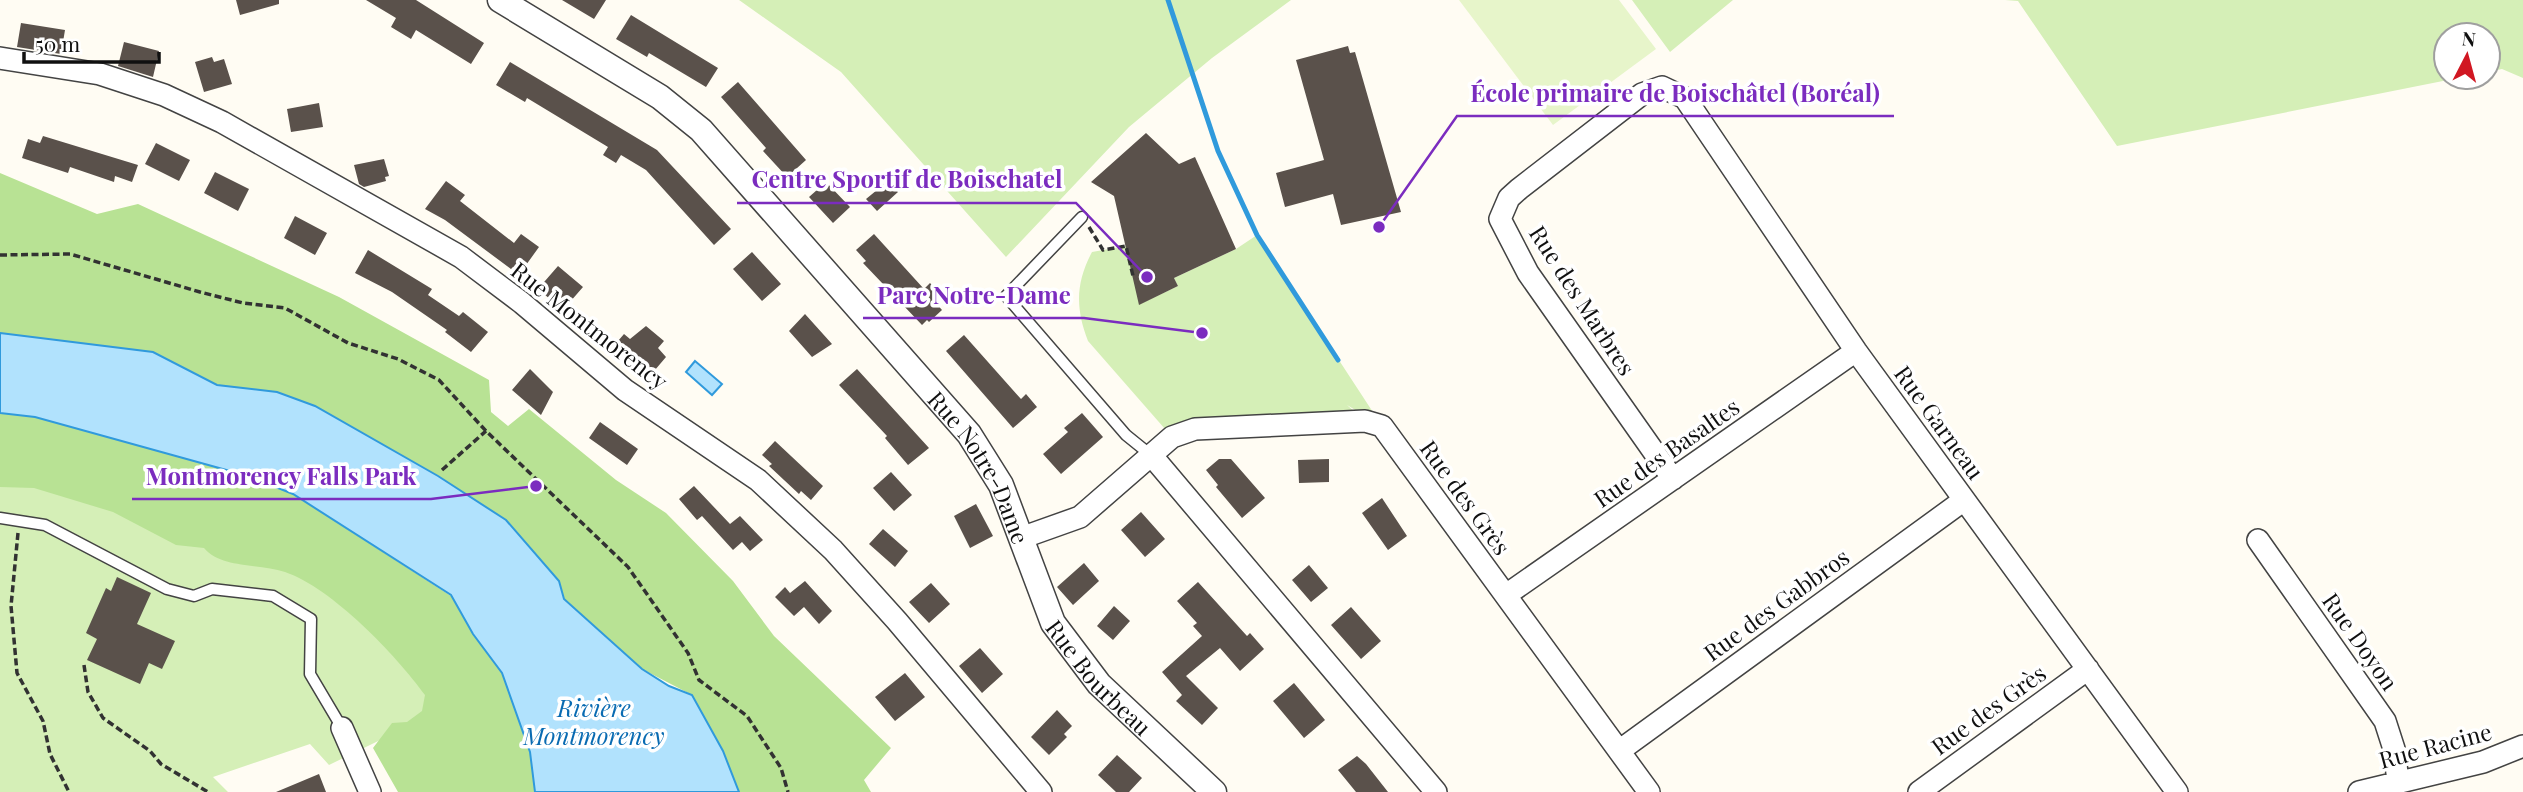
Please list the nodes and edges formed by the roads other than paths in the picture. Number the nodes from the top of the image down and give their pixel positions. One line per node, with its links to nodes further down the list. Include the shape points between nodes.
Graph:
1 (500, 0): 10 (street, Rue Notre-Dame, via 660,97 701,130 969,434 1001,485)
2 (0, 58): 19 (street, Rue Montmorency, via 100,74 164,95 222,122 461,257 625,390 758,480 833,550)
3 (1662, 87): 5 (street, Rue Garneau, via 1685,98); 7 (street, Rue des Marbres, via 1642,94 1519,189 1509,198 1500,219 1523,265)
4 (1082, 217): 6 (lane, via 1006,296 1126,435)
5 (1856, 351): 7 (street, Rue des Basaltes); 8 (street, Rue Garneau)
6 (1152, 456): 10 (street, Rue Notre-Dame, via 1080,517); 12 (street, Rue des Grès, via 1172,438 1195,429 1365,421 1382,426); 21 (street)
7 (1673, 479): 12 (street, Rue des Basaltes)
8 (1964, 500): 13 (street, Rue Garneau); 16 (street, Rue des Gabbros)
9 (0, 518): 14 (lane, via 44,525 167,589 194,596 212,589 273,596 299,609 311,620 310,674)
10 (1021, 538): 20 (street, Rue Bourbeau, via 1054,623 1099,684)
11 (2258, 540): 17 (street, Rue Doyon, via 2385,721)
12 (1506, 595): 16 (street, Rue des Grès)
13 (2088, 669): 23 (street, Rue des Grès); 24 (street, Rue Garneau)
14 (342, 728): 18 (street)
15 (2523, 746): 17 (street, Rue Racine, via 2483,762)
16 (1619, 751): 22 (street, Rue des Grès)
17 (2398, 782): 25 (street, Rue Racine)
18 (370, 792)
19 (1041, 792)
20 (1214, 792)
21 (1436, 792)
22 (1649, 792)
23 (1919, 792)
24 (2177, 792)
25 (2359, 792)

